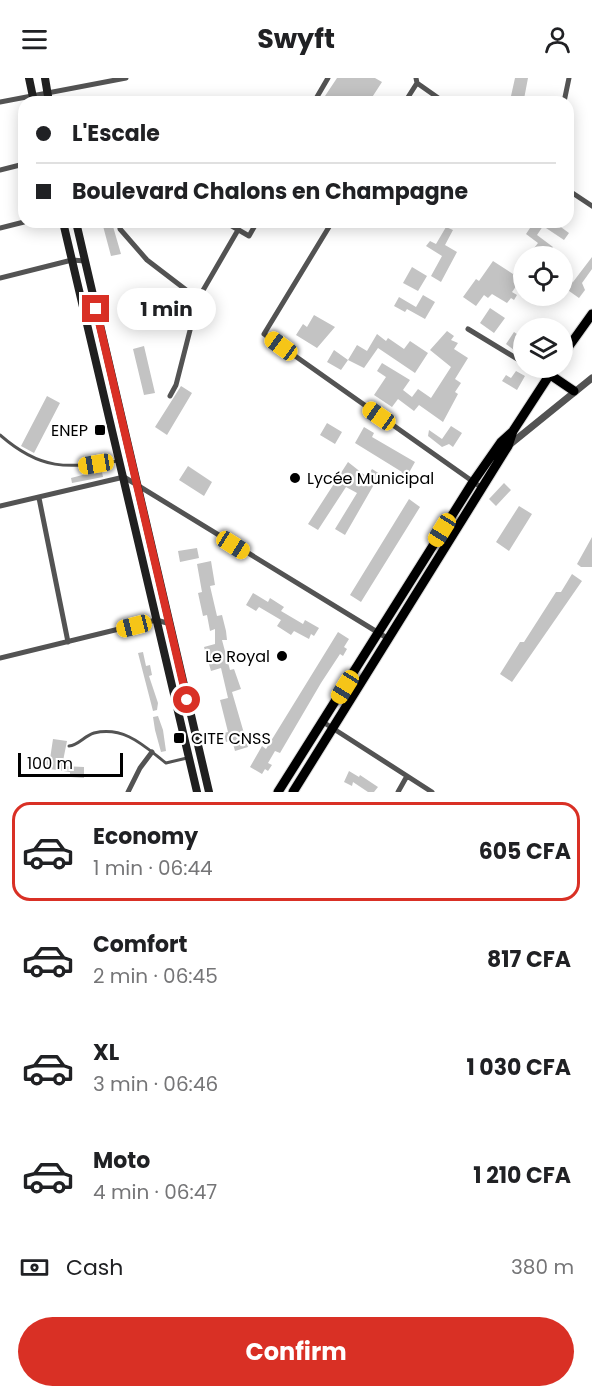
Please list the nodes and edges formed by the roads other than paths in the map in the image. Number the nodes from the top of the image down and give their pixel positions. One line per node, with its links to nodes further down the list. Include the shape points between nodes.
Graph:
1 (29, 78): 7 (main road)
2 (45, 78): 8 (main road)
3 (126, 78): 9 (street)
4 (328, 78): 10 (street)
5 (569, 78): 13 (street)
6 (417, 80): 11 (street); 12 (street)
7 (33, 96)
8 (48, 96)
9 (56, 96)
10 (318, 96)
11 (408, 96)
12 (437, 96)
13 (565, 96)
14 (18, 100): 15 (street)
15 (0, 102)
16 (18, 166): 17 (street)
17 (0, 170)
18 (574, 194): 19 (street)
19 (592, 206)
20 (18, 224): 21 (street)
21 (0, 228)
22 (64, 228): 29 (main road)
23 (77, 228): 30 (main road)
24 (120, 228): 32 (street, via 147,260)
25 (235, 228): 28 (street)
26 (254, 228): 28 (street, via 249,236)
27 (328, 228): 47 (street, via 264,334)
28 (238, 230): 32 (street)
29 (72, 260): 30 (street); 31 (street); 45 (main road)
30 (85, 261): 48 (main road)
31 (0, 279)
32 (198, 299): 41 (street)
33 (592, 314): 35 (highway)
34 (468, 329): 36 (street)
35 (573, 341)
36 (513, 356)
37 (547, 378): 42 (highway)
38 (557, 378): 40 (highway)
39 (592, 378): 40 (street)
40 (574, 391): 44 (street)
41 (170, 396)
42 (513, 431): 44 (highway); 47 (highway, via 501,442)
43 (0, 435): 45 (lane, via 18,451 41,463 73,468)
44 (508, 446): 47 (highway)
45 (120, 460): 46 (main road)
46 (124, 477): 48 (street); 49 (street); 51 (main road)
47 (477, 485): 53 (highway)
48 (139, 487): 52 (main road); 53 (street)
49 (39, 498): 50 (street); 54 (street)
50 (0, 506)
51 (156, 620): 52 (street); 54 (street); 60 (main road)
52 (168, 623): 64 (main road)
53 (383, 636): 56 (highway); 57 (highway)
54 (68, 642): 55 (street)
55 (0, 658)
56 (323, 723): 57 (street); 65 (highway)
57 (332, 728): 61 (street); 66 (highway)
58 (69, 746): 59 (lane, via 87,736 110,732 136,739)
59 (152, 752): 60 (lane, via 166,763); 62 (street)
60 (189, 758): 63 (main road)
61 (407, 776): 67 (street); 68 (street)
62 (128, 792)
63 (197, 792)
64 (208, 792)
65 (278, 792)
66 (293, 792)
67 (398, 792)
68 (432, 792)

